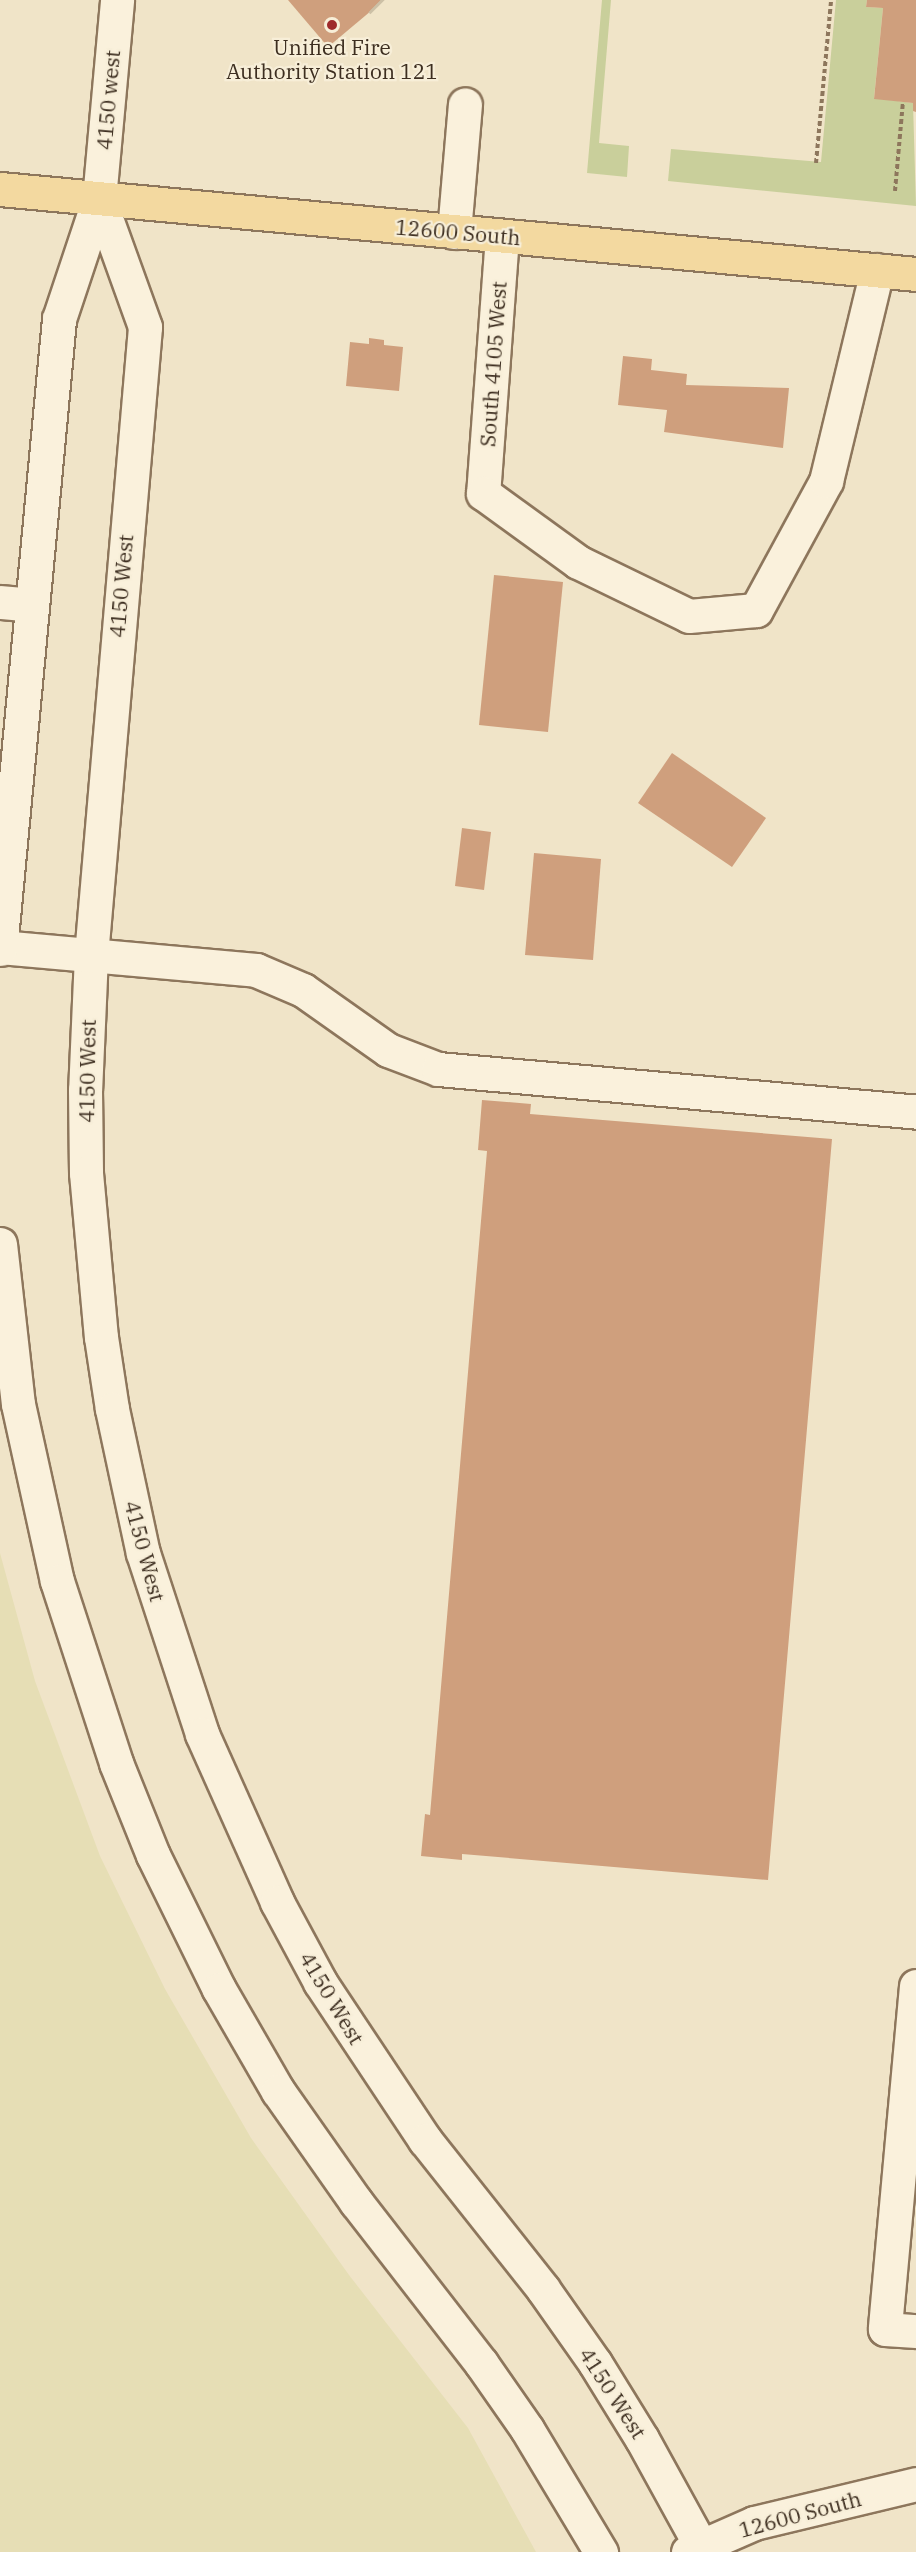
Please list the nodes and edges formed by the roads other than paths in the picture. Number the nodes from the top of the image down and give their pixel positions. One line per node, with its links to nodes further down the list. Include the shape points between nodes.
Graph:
1 (117, 0): 4 (street, 4150 west)
2 (465, 104): 5 (street)
3 (0, 189): 4 (main road, 12600 South)
4 (99, 199): 5 (main road, 12600 South); 10 (street, via 59,319); 12 (street, 4150 West, via 145,327)
5 (454, 232): 6 (main road, 12600 South)
6 (502, 236): 7 (main road, 12600 South); 7 (street, South 4105 West, via 483,493 578,562 689,616 756,610 826,481)
7 (877, 270): 8 (main road, 12600 South)
8 (916, 274)
9 (0, 602): 10 (street)
10 (32, 605): 11 (street)
11 (0, 948): 12 (street)
12 (91, 955): 13 (street, via 231,967 279,978 388,1050 438,1069); 18 (street, 4150 West, via 86,1173 101,1337 114,1420 143,1553 202,1734 258,1862 321,1982 425,2140 543,2289 595,2363 642,2439)
13 (916, 1112)
14 (0, 1244): 19 (street, via 18,1404 52,1559 90,1689 153,1855 219,1989 278,2091 356,2202 481,2362 527,2429)
15 (916, 1986): 16 (street, via 885,2329)
16 (916, 2331)
17 (916, 2484): 18 (street, 12600 South, via 754,2523)
18 (698, 2550)
19 (601, 2552)

